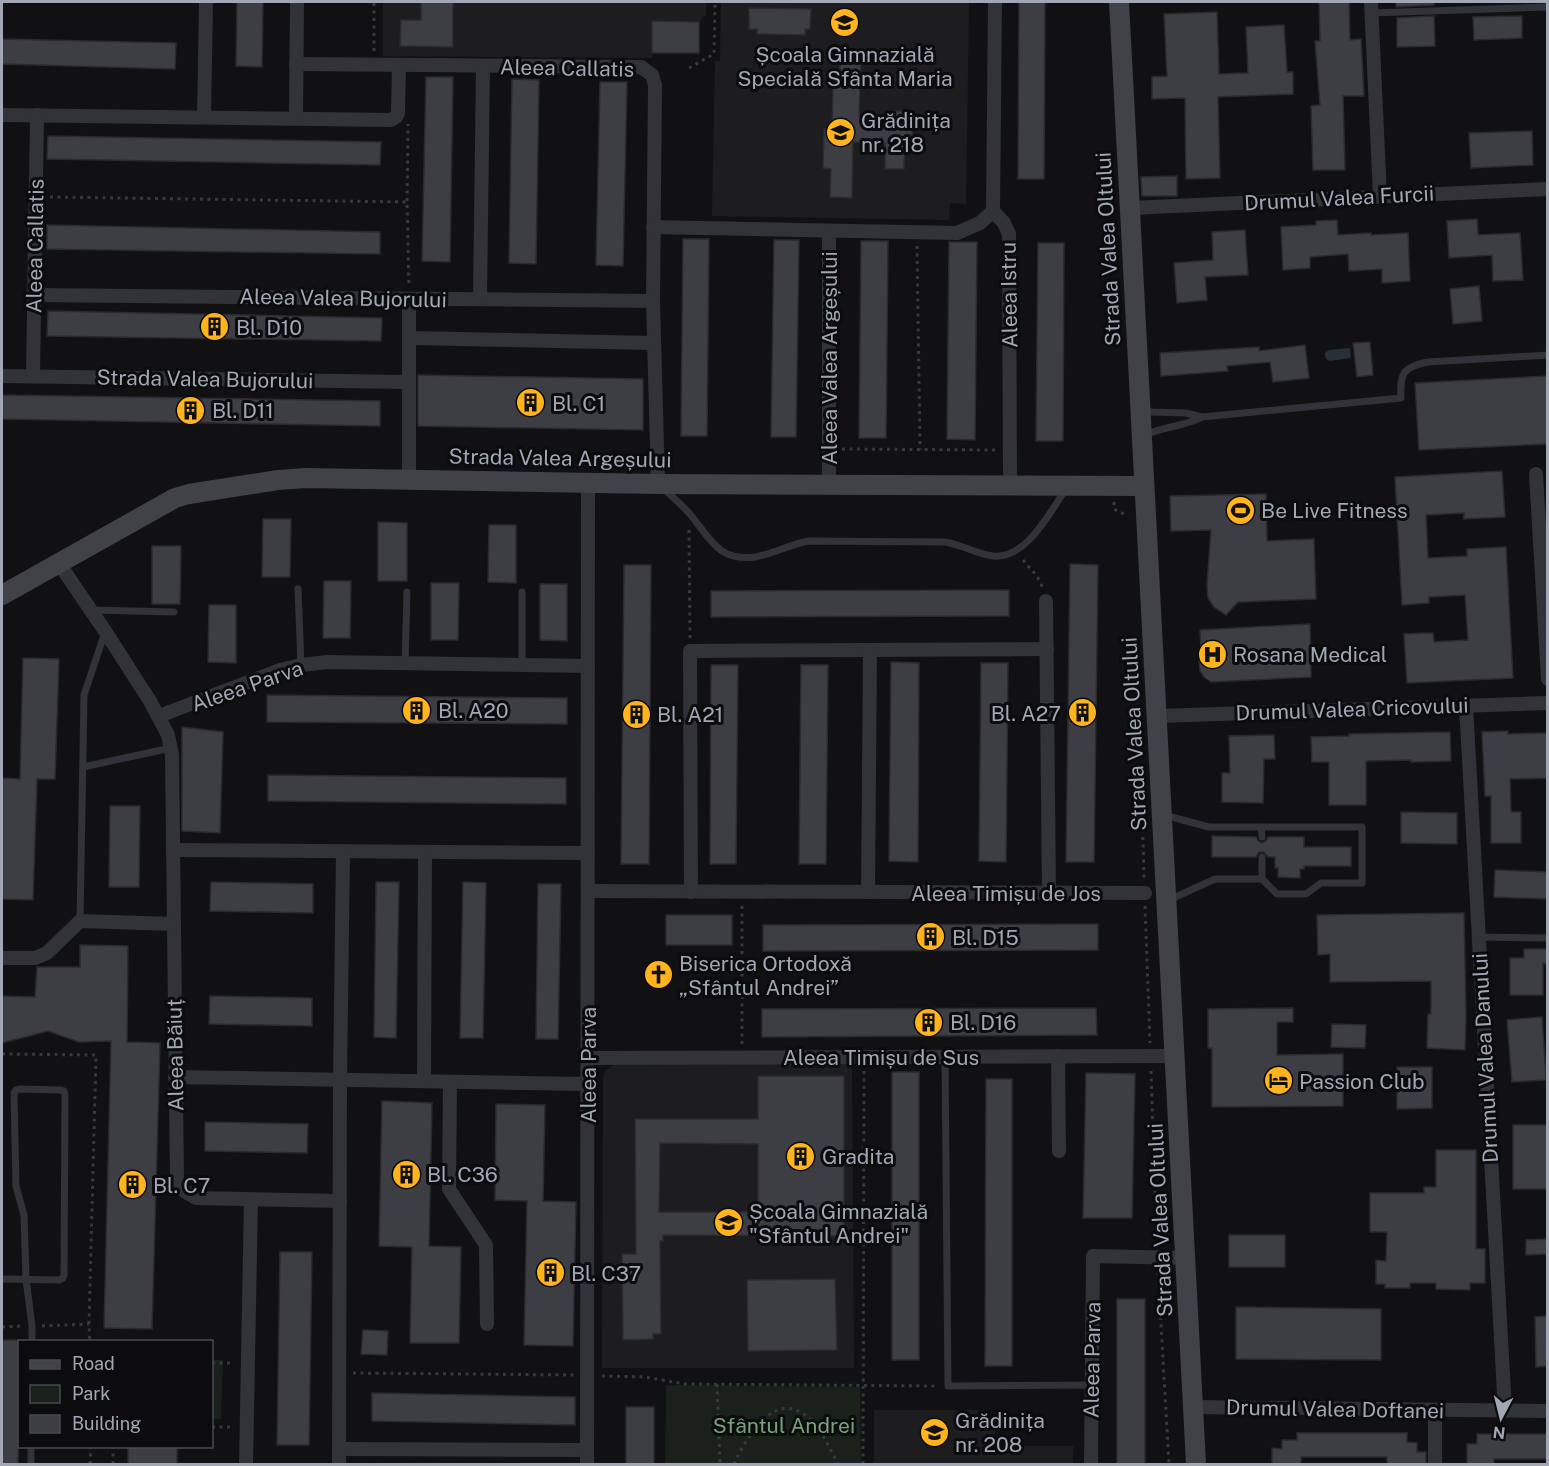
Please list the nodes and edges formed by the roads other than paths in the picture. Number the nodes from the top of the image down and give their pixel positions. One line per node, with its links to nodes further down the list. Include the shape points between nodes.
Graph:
1 (206, 2): 12 (street)
2 (297, 2): 7 (street)
3 (994, 2): 17 (street)
4 (1119, 2): 16 (main road, Strada Valea Oltului)
5 (1371, 7): 6 (lane); 15 (street)
6 (1548, 7)
7 (296, 64): 8 (street, Aleea Callatis); 13 (street)
8 (399, 65): 9 (street, Aleea Callatis); 13 (street, via 398,113 391,120)
9 (483, 66): 18 (street, Aleea Callatis, via 641,68 652,75 656,85); 22 (street)
10 (2, 115): 11 (street)
11 (37, 115): 12 (street); 20 (street, Aleea Callatis)
12 (204, 117): 13 (street)
13 (296, 118)
14 (1548, 189): 15 (street, Drumul Valea Furcii)
15 (1380, 196): 16 (street, Drumul Valea Furcii)
16 (1130, 208): 30 (main road, Strada Valea Oltului)
17 (993, 211): 19 (street, via 980,223 957,233); 38 (street, Aleea Istru, via 1009,234)
18 (653, 227): 19 (street); 23 (street, Aleea Callatis)
19 (829, 231): 37 (street, Aleea Valea Argeșului)
20 (34, 295): 21 (street, Aleea Valea Bujorului); 28 (street, Aleea Callatis)
21 (409, 298): 22 (street, Aleea Valea Bujorului); 24 (street)
22 (480, 299): 23 (street, Aleea Valea Bujorului)
23 (653, 301): 25 (street, Aleea Callatis)
24 (409, 339): 25 (street, Aleea Valea Bujorului); 29 (street)
25 (654, 343): 36 (street, Aleea Callatis)
26 (1548, 355): 31 (lane, via 1417,364 1403,373 1401,399)
27 (2, 376): 28 (street, Strada Valea Bujorului)
28 (33, 376): 29 (street, Strada Valea Bujorului)
29 (408, 382): 34 (street)
30 (1140, 408): 31 (lane); 32 (main road, Strada Valea Oltului)
31 (1202, 417): 32 (lane)
32 (1142, 436): 40 (main road, Strada Valea Oltului)
33 (1536, 474): 56 (street)
34 (409, 479): 35 (main road, Strada Valea Argeșului); 41 (main road, Strada Valea Argeșului, via 293,478 189,494 162,504)
35 (588, 482): 36 (main road, Strada Valea Argeșului); 55 (street, Aleea Parva)
36 (658, 483): 37 (main road, Strada Valea Argeșului); 39 (lane, via 716,547 739,557 754,557 809,541 944,542 994,556 1005,555 1025,545)
37 (829, 485): 38 (main road, Strada Valea Argeșului)
38 (1010, 485): 39 (main road, Strada Valea Argeșului)
39 (1068, 486): 40 (main road, Strada Valea Argeșului)
40 (1144, 486): 60 (main road, Strada Valea Oltului)
41 (58, 562): 45 (main road, Strada Valea Argeșului); 47 (street, Aleea Băiuț)
42 (298, 589): 53 (lane)
43 (407, 592): 52 (lane)
44 (522, 592): 54 (lane)
45 (2, 595)
46 (1046, 601): 50 (street)
47 (91, 610): 48 (lane); 49 (street, Aleea Băiuț)
48 (174, 612)
49 (105, 630): 59 (street, Aleea Băiuț); 62 (lane, via 84,695)
50 (1047, 649): 51 (street); 75 (street)
51 (870, 650): 73 (street, via 690,651); 74 (street)
52 (405, 664): 53 (street, Aleea Parva); 54 (street, Aleea Parva)
53 (301, 665): 59 (street, Aleea Parva)
54 (522, 665): 55 (street, Aleea Parva)
55 (588, 666): 69 (street, Aleea Parva)
56 (1548, 679)
57 (1548, 703): 58 (street, Drumul Valea Cricovului)
58 (1466, 705): 60 (street, Drumul Valea Cricovului); 80 (street, Drumul Valea Danului)
59 (159, 716): 61 (street, Aleea Băiuț)
60 (1157, 716): 63 (main road, Strada Valea Oltului)
61 (171, 747): 62 (lane); 66 (street, Aleea Băiuț)
62 (83, 766): 78 (lane)
63 (1162, 815): 64 (lane, via 1209,827); 77 (main road, Strada Valea Oltului)
64 (1261, 827): 65 (lane); 71 (lane, via 1362,827 1362,883 1321,883 1306,894 1277,894)
65 (1262, 837)
66 (173, 850): 67 (street); 79 (street, Aleea Băiuț)
67 (343, 851): 68 (street); 88 (street)
68 (425, 852): 69 (street); 89 (street)
69 (588, 853): 72 (street, Aleea Parva)
70 (1262, 857): 71 (lane)
71 (1262, 879): 77 (lane, via 1215,879)
72 (588, 891): 73 (street, Aleea Timișu de Jos); 86 (street, Aleea Parva)
73 (691, 892): 74 (street, Aleea Timișu de Jos)
74 (868, 892): 75 (street, Aleea Timișu de Jos)
75 (1049, 893): 76 (street, Aleea Timișu de Jos)
76 (1145, 893)
77 (1167, 901): 84 (main road, Strada Valea Oltului)
78 (80, 921): 79 (street); 82 (street, via 47,953 35,958)
79 (173, 924): 87 (street, Aleea Băiuț)
80 (1479, 937): 81 (lane); 103 (street, Drumul Valea Danului)
81 (1548, 938)
82 (2, 958)
83 (1058, 1056): 84 (street, Aleea Timișu de Sus); 85 (street, Aleea Timișu de Sus); 92 (street)
84 (1175, 1056): 95 (main road, Strada Valea Oltului)
85 (945, 1057): 86 (street, Aleea Timișu de Sus); 100 (lane, via 948,1386)
86 (588, 1058): 91 (street, Aleea Parva)
87 (176, 1077): 88 (street); 93 (street, Aleea Băiuț, via 177,1178 183,1190 196,1198)
88 (340, 1080): 89 (street); 94 (street)
89 (424, 1081): 90 (street)
90 (450, 1082): 91 (street); 98 (street, via 449,1189 486,1245)
91 (588, 1084): 107 (street, Aleea Parva)
92 (1059, 1151)
93 (250, 1200): 94 (street, Aleea Băiuț); 109 (street)
94 (340, 1201): 106 (street)
95 (1186, 1258): 100 (street, Aleea Parva, via 1093,1256); 101 (main road, Strada Valea Oltului)
96 (2, 1279): 97 (lane)
97 (26, 1280): 97 (lane, via 59,1280 64,1275 65,1095 60,1090 19,1089 14,1093 16,1186 24,1215); 99 (lane)
98 (487, 1324)
99 (32, 1340)
100 (1092, 1385): 112 (street, Aleea Parva)
101 (1194, 1407): 102 (street, Drumul Valea Doftanei); 113 (main road, Strada Valea Oltului)
102 (1435, 1410): 103 (street, Drumul Valea Doftanei); 114 (street)
103 (1505, 1411): 104 (street, Drumul Valea Doftanei)
104 (1548, 1411)
105 (31, 1448): 108 (lane)
106 (339, 1449): 107 (street); 110 (street)
107 (587, 1450): 111 (street, Aleea Parva)
108 (30, 1464)
109 (246, 1464)
110 (339, 1464)
111 (587, 1464)
112 (1091, 1464)
113 (1196, 1464)
114 (1435, 1464)

